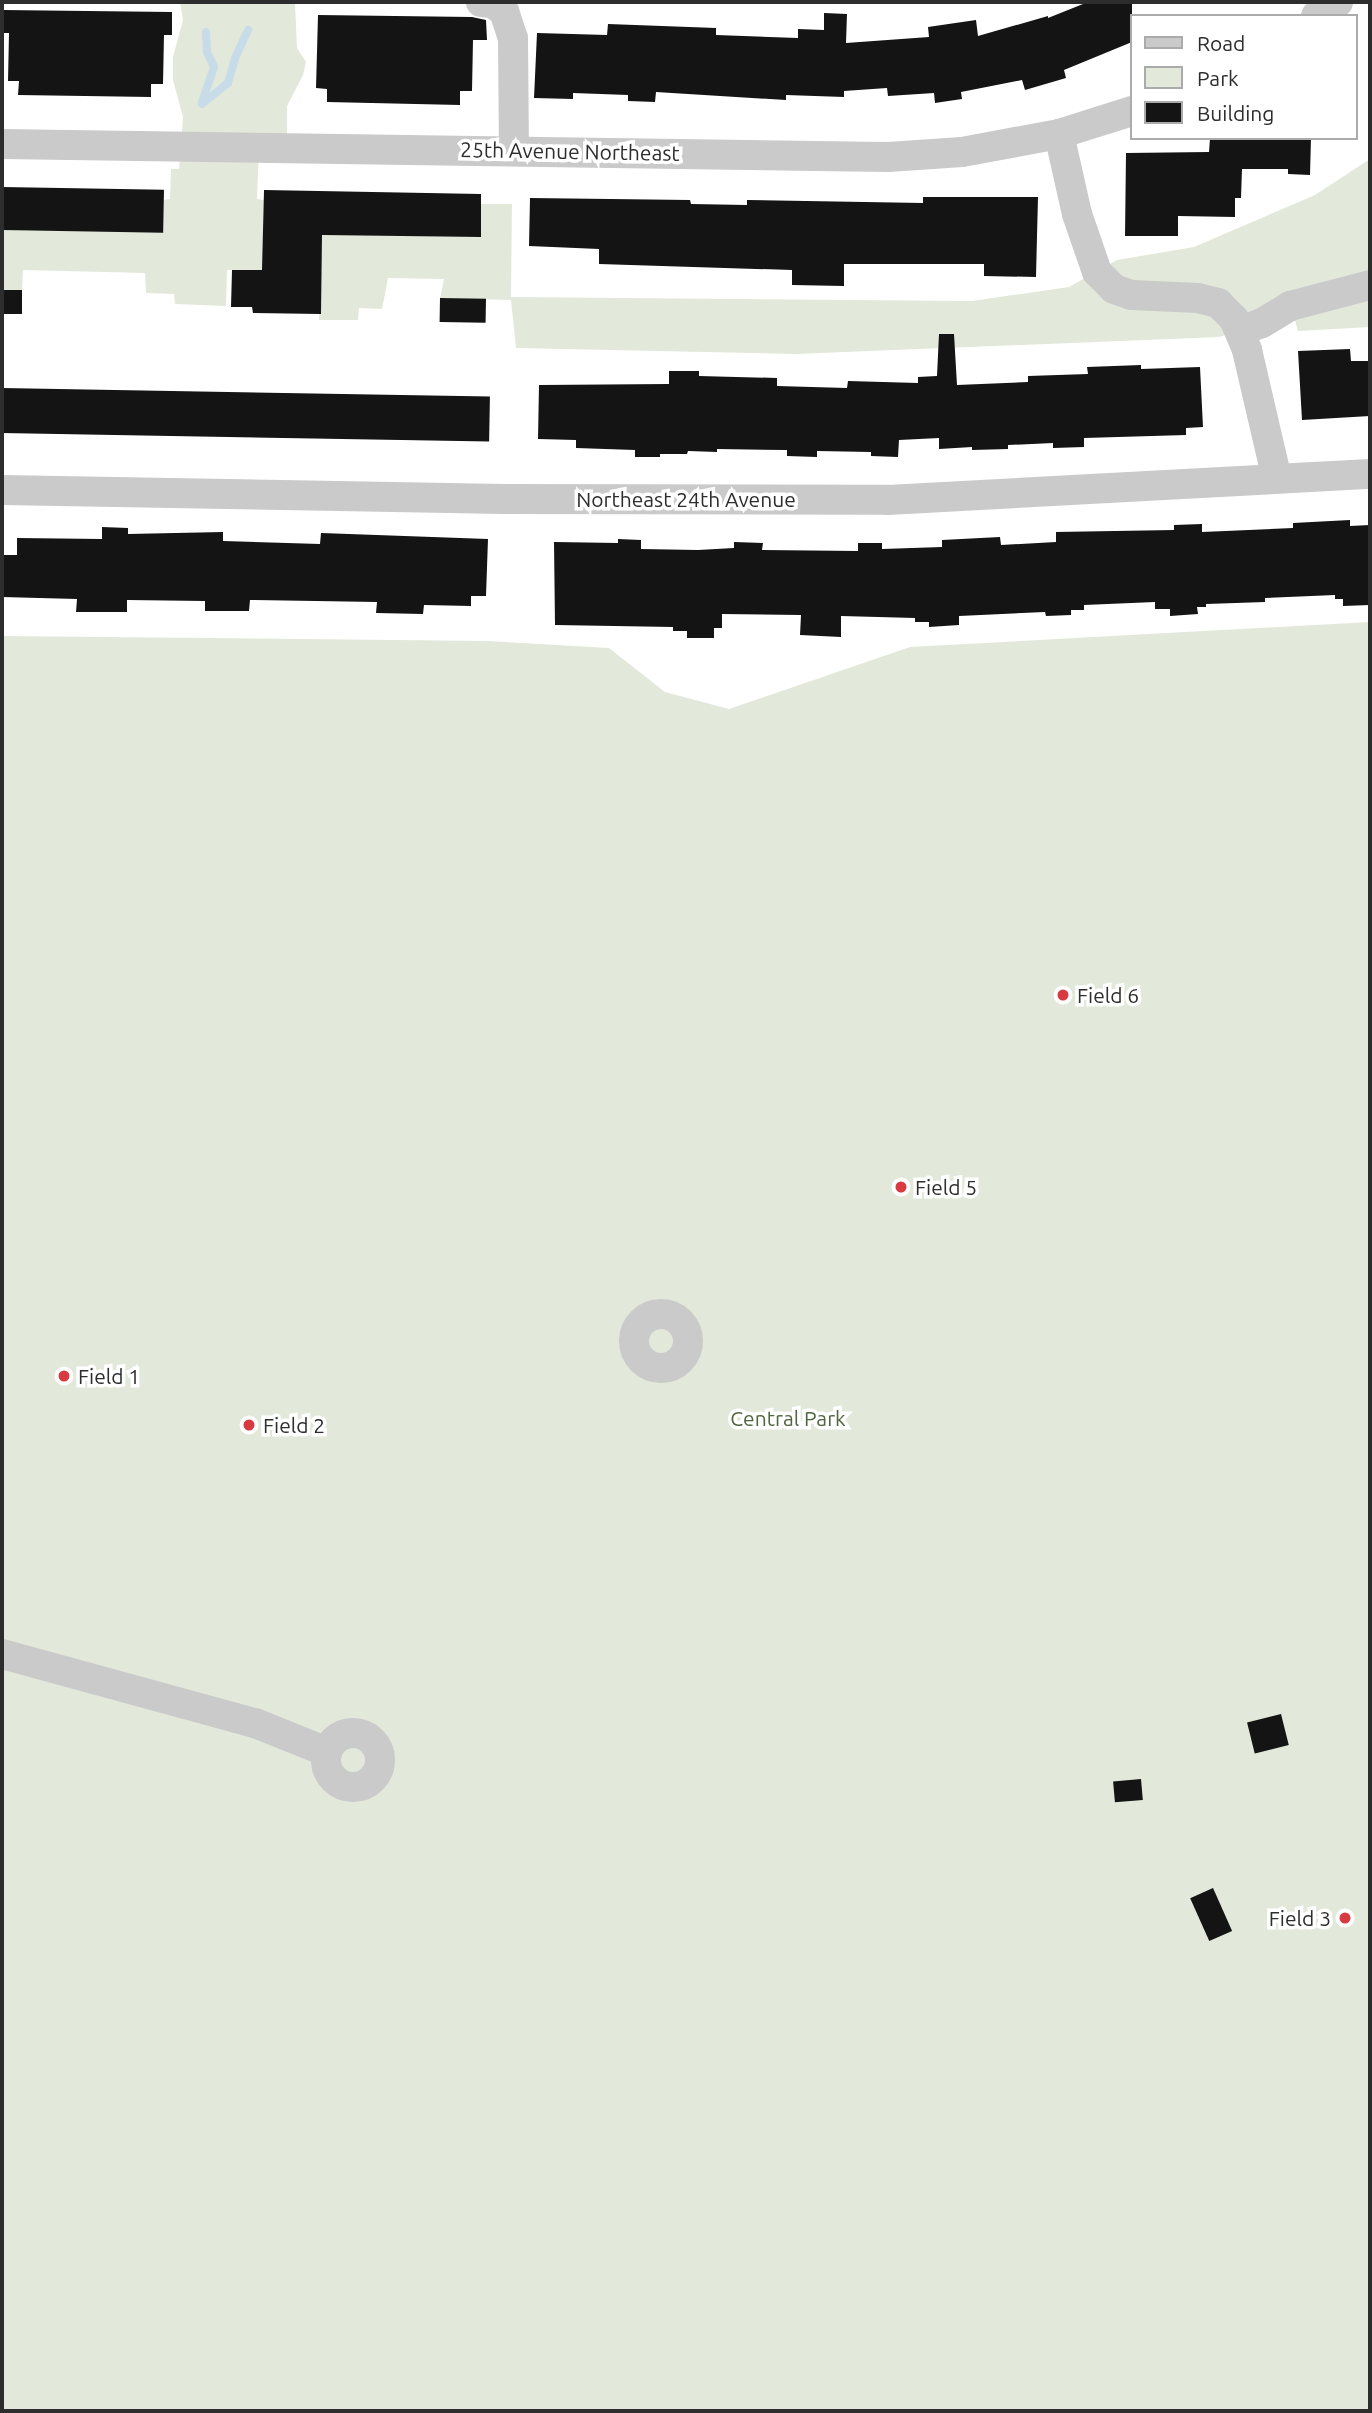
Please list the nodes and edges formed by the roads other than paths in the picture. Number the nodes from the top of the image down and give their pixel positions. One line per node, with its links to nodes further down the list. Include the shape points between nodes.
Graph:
1 (481, 2): 7 (street, via 504,11 513,38)
2 (1338, 2): 3 (street)
3 (1319, 14)
4 (1130, 112): 5 (street, 25th Avenue Northeast)
5 (1059, 134): 7 (street, 25th Avenue Northeast, via 962,152 888,157); 9 (street, via 1077,214 1097,271 1114,289 1131,295 1218,303)
6 (2, 144): 7 (street, 25th Avenue Northeast)
7 (514, 150)
8 (1370, 285): 9 (street, via 1290,306)
9 (1240, 331): 11 (street)
10 (1370, 474): 11 (street, Northeast 24th Avenue)
11 (1277, 479): 12 (street, Northeast 24th Avenue, via 888,500)
12 (2, 490)
13 (2, 1654): 14 (street, via 255,1723)
14 (327, 1752)

